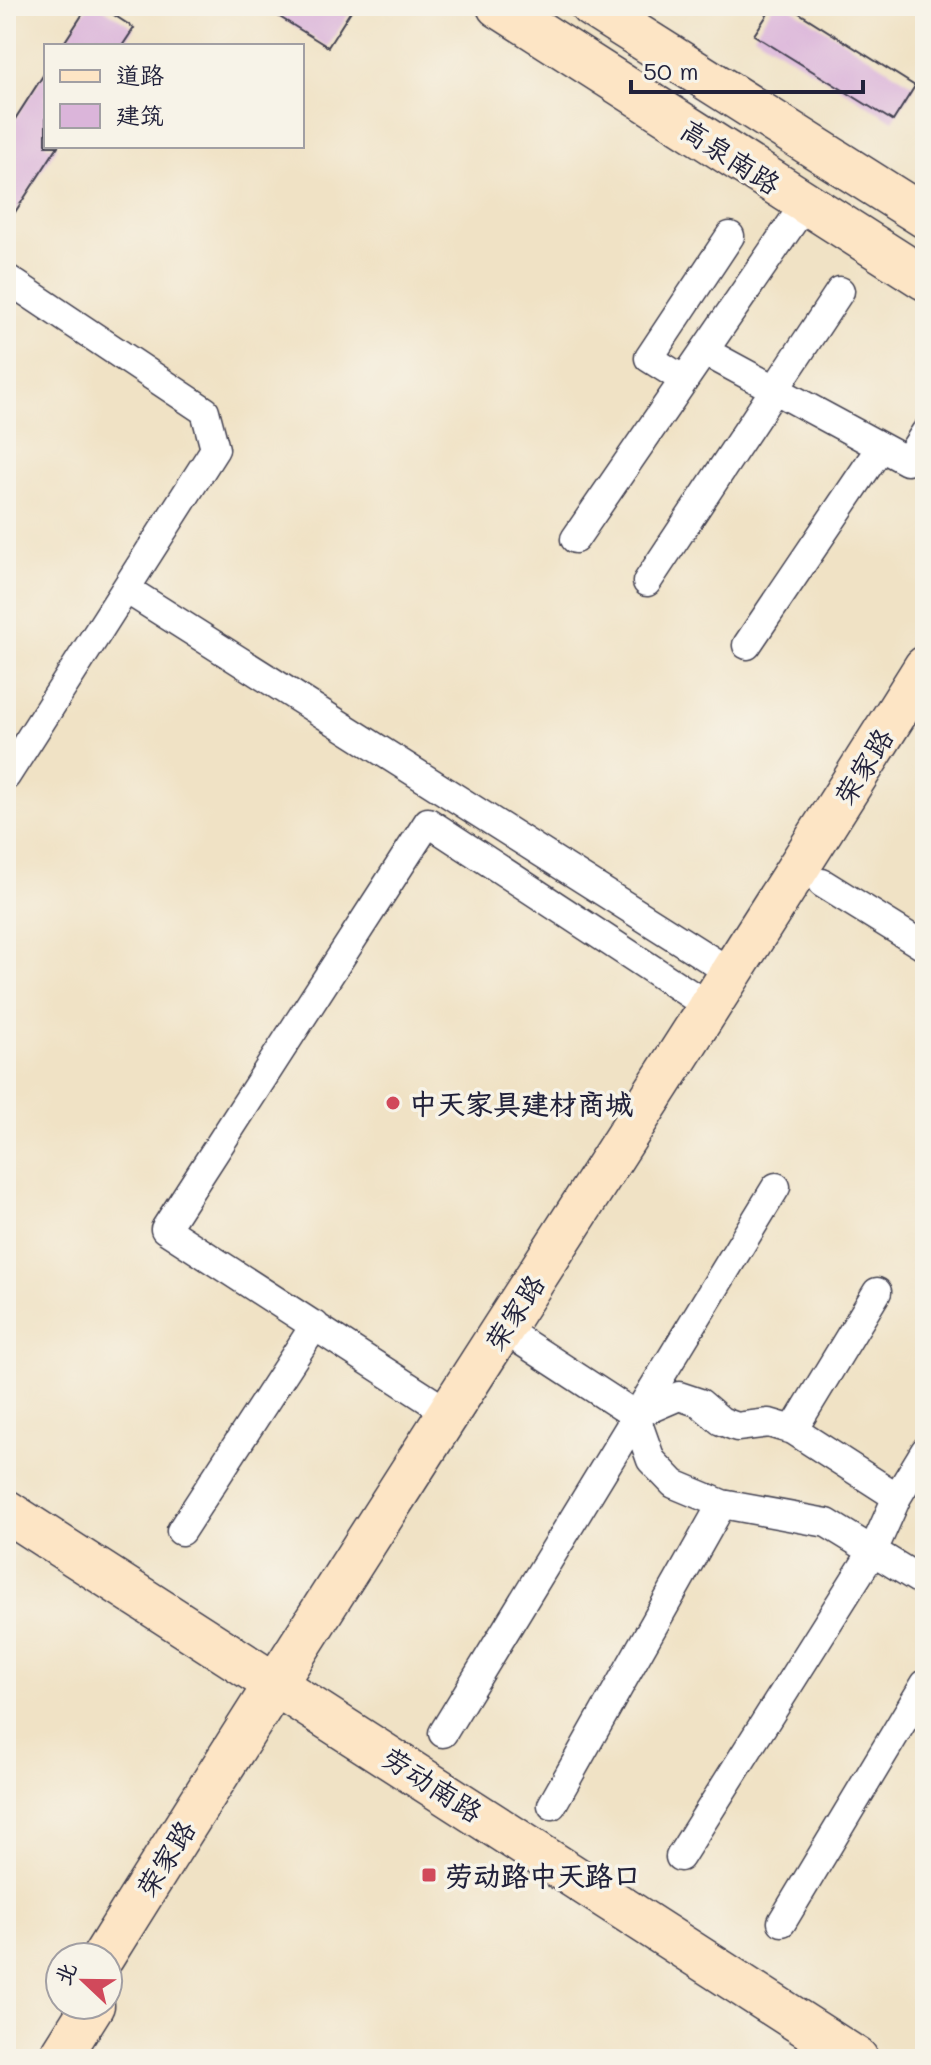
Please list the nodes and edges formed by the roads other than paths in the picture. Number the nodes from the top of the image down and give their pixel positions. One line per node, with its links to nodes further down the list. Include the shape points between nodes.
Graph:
1 (498, 6): 3 (street, 高泉南路)
2 (591, 6): 4 (street, 高泉南路)
3 (805, 204): 7 (street, 高泉南路); 9 (street)
4 (925, 217)
5 (730, 236): 10 (street, via 649,358)
6 (6, 278): 16 (street, via 205,411 215,449)
7 (925, 279)
8 (840, 291): 11 (street)
9 (704, 351): 10 (street); 11 (street)
10 (684, 380): 14 (street)
11 (776, 391): 13 (street); 15 (street)
12 (925, 433): 13 (street, via 907,461)
13 (880, 448): 17 (street)
14 (575, 539)
15 (647, 582)
16 (126, 589): 20 (street); 23 (street)
17 (747, 645)
18 (925, 667): 23 (street, 荣家路)
19 (925, 722): 21 (street, 荣家路)
20 (6, 776)
21 (822, 883): 22 (street); 27 (street, 荣家路)
22 (925, 947)
23 (722, 991): 26 (street, via 428,822 165,1229); 27 (street, 荣家路)
24 (776, 1187): 29 (street)
25 (877, 1292): 30 (street)
26 (315, 1325): 28 (street); 35 (street)
27 (516, 1336): 28 (street, 荣家路); 29 (street); 40 (street, 荣家路)
28 (449, 1413): 40 (street, 荣家路)
29 (635, 1415): 30 (street, via 679,1396 737,1427 769,1423); 33 (street, via 651,1460 674,1484); 41 (street)
30 (793, 1430): 32 (street)
31 (925, 1451): 32 (street)
32 (897, 1497): 37 (street)
33 (722, 1504): 37 (street, via 827,1523); 42 (street)
34 (6, 1511): 40 (street, 劳动南路)
35 (181, 1531)
36 (6, 1543): 40 (street, 劳动南路)
37 (873, 1551): 38 (street); 43 (street)
38 (925, 1583)
39 (925, 1684): 44 (street)
40 (276, 1700): 45 (street, 荣家路); 46 (street, 荣家路); 51 (street, 劳动南路); 52 (street, 劳动南路)
41 (443, 1733)
42 (552, 1805)
43 (680, 1857)
44 (782, 1922)
45 (114, 1941)
46 (124, 1955)
47 (63, 2021): 49 (street)
48 (83, 2021): 50 (street)
49 (39, 2059)
50 (59, 2059)
51 (817, 2059)
52 (857, 2059)

